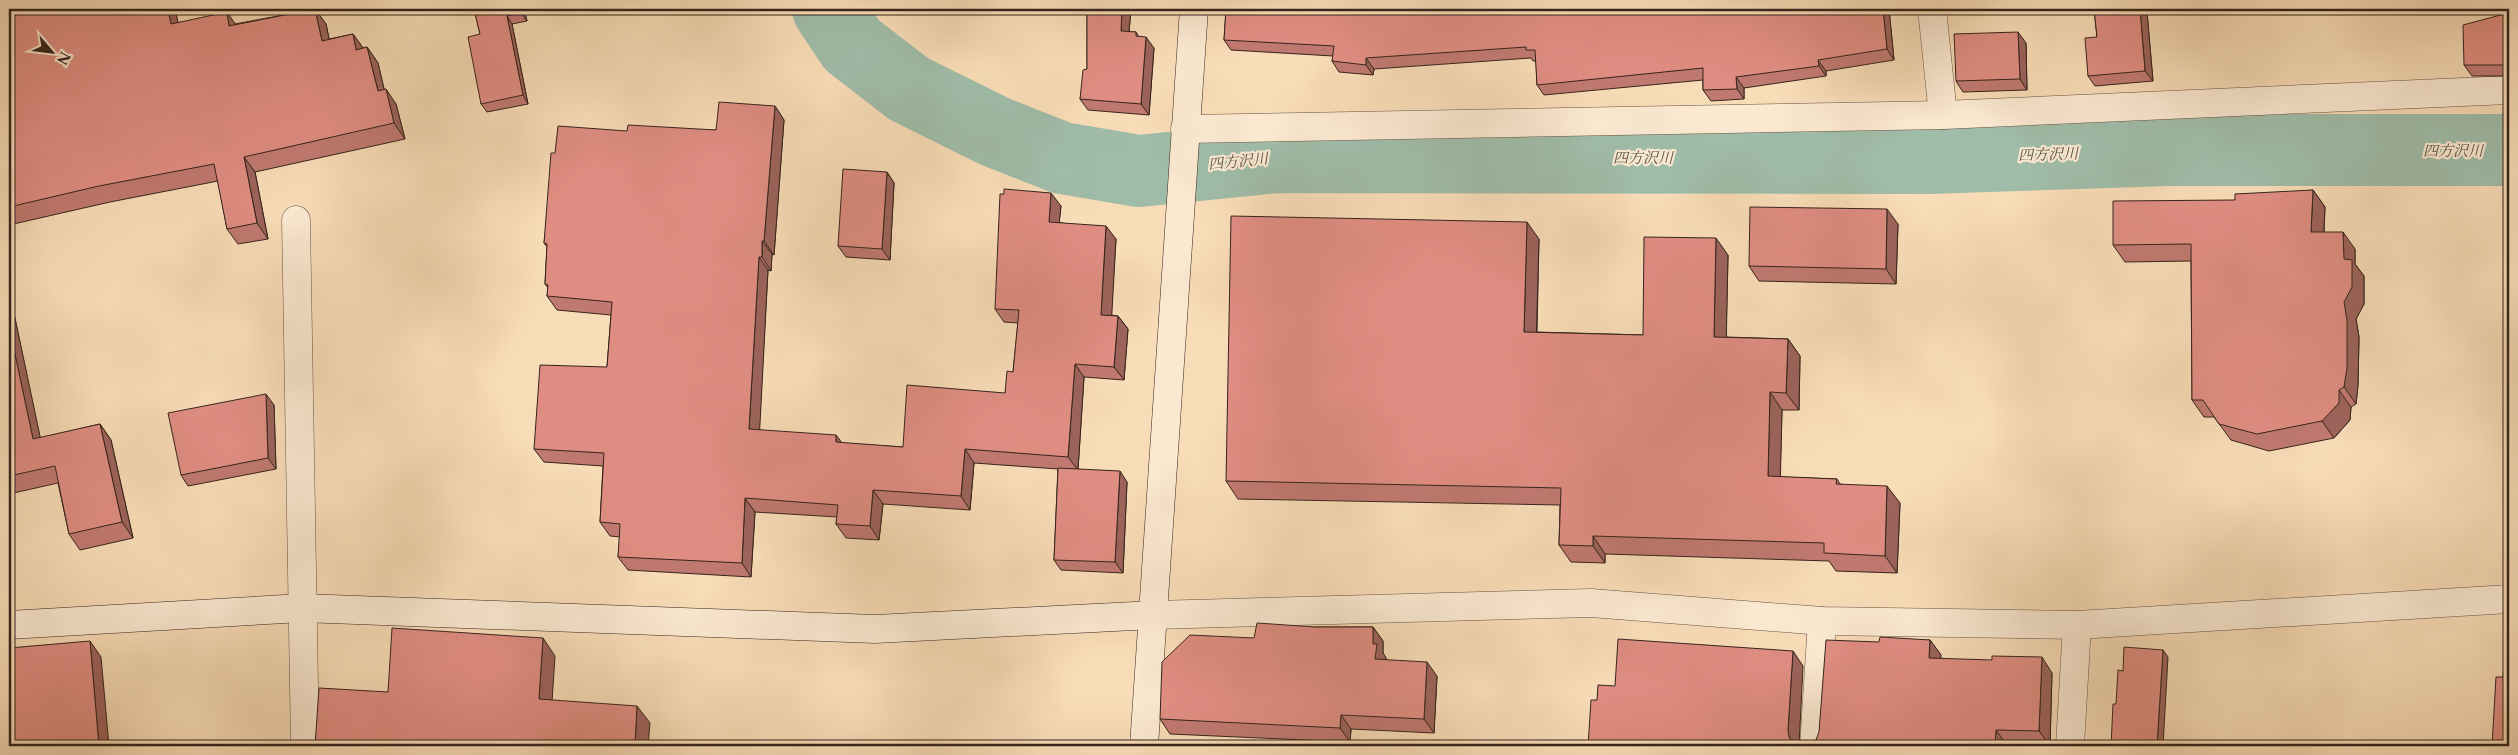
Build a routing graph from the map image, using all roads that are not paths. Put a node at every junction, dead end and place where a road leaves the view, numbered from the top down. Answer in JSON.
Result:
{"nodes":[{"id":1,"x":1194,"y":9,"type":"edge"},
{"id":2,"x":1932,"y":9,"type":"edge"},
{"id":3,"x":2509,"y":90,"type":"edge"},
{"id":4,"x":1943,"y":115,"type":"junction"},
{"id":5,"x":1185,"y":129,"type":"junction"},
{"id":6,"x":296,"y":220,"type":"dead end"},
{"id":7,"x":2509,"y":599,"type":"edge"},
{"id":8,"x":302,"y":608,"type":"junction"},
{"id":9,"x":1154,"y":615,"type":"junction"},
{"id":10,"x":1822,"y":622,"type":"junction"},
{"id":11,"x":9,"y":625,"type":"edge"},
{"id":12,"x":2077,"y":625,"type":"junction"},
{"id":13,"x":305,"y":746,"type":"edge"},
{"id":14,"x":1144,"y":746,"type":"edge"},
{"id":15,"x":1814,"y":746,"type":"edge"},
{"id":16,"x":2070,"y":746,"type":"edge"}],
"edges":[{"from":1,"to":5,"type":"street"},
{"from":2,"to":4,"type":"street"},
{"from":3,"to":4,"type":"street"},
{"from":4,"to":5,"type":"street"},
{"from":5,"to":9,"type":"street"},
{"from":6,"to":8,"type":"street"},
{"from":7,"to":12,"type":"street"},
{"from":8,"to":9,"type":"street"},
{"from":8,"to":11,"type":"street"},
{"from":8,"to":13,"type":"street"},
{"from":9,"to":10,"type":"street"},
{"from":9,"to":14,"type":"street"},
{"from":10,"to":12,"type":"street"},
{"from":10,"to":15,"type":"street"},
{"from":12,"to":16,"type":"street"}]}
